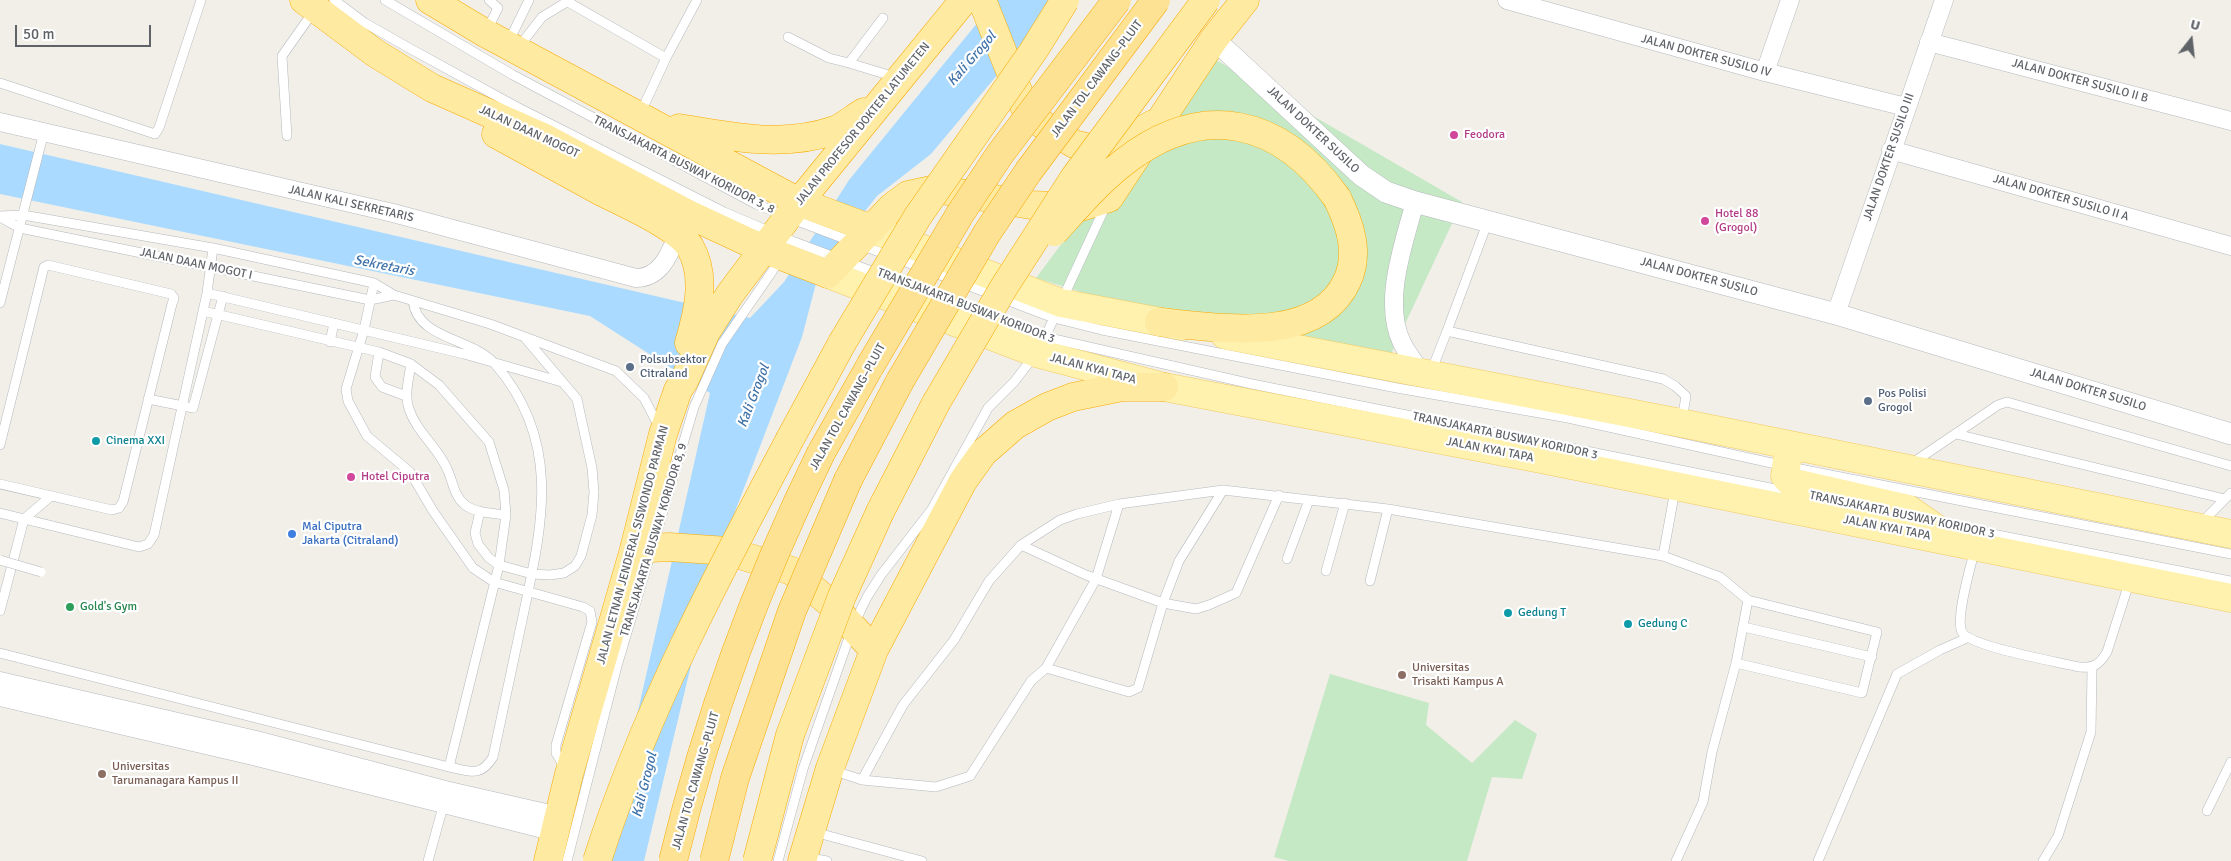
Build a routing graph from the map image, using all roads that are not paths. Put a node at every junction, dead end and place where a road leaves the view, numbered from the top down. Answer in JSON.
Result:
{"nodes":[{"id":1,"x":201,"y":0,"type":"edge"},
{"id":2,"x":385,"y":0,"type":"edge"},
{"id":3,"x":489,"y":0,"type":"edge"},
{"id":4,"x":529,"y":0,"type":"edge"},
{"id":5,"x":697,"y":0,"type":"edge"},
{"id":6,"x":1065,"y":0,"type":"edge"},
{"id":7,"x":1117,"y":0,"type":"edge"},
{"id":8,"x":1156,"y":0,"type":"edge"},
{"id":9,"x":1206,"y":0,"type":"edge"},
{"id":10,"x":1245,"y":0,"type":"edge"},
{"id":11,"x":1507,"y":0,"type":"edge"},
{"id":12,"x":1790,"y":0,"type":"edge"},
{"id":13,"x":1944,"y":0,"type":"edge"},
{"id":14,"x":434,"y":1,"type":"edge"},
{"id":15,"x":569,"y":1,"type":"edge"},
{"id":16,"x":977,"y":2,"type":"edge"},
{"id":17,"x":318,"y":3,"type":"edge"},
{"id":18,"x":884,"y":18,"type":"dead end"},
{"id":19,"x":788,"y":37,"type":"dead end"},
{"id":20,"x":1214,"y":39,"type":"junction"},
{"id":21,"x":1929,"y":42,"type":"junction"},
{"id":22,"x":503,"y":43,"type":"junction"},
{"id":23,"x":666,"y":58,"type":"junction"},
{"id":24,"x":849,"y":63,"type":"junction"},
{"id":25,"x":1765,"y":72,"type":"junction"},
{"id":26,"x":0,"y":83,"type":"edge"},
{"id":27,"x":432,"y":88,"type":"junction"},
{"id":28,"x":892,"y":89,"type":"junction"},
{"id":29,"x":1906,"y":107,"type":"junction"},
{"id":30,"x":648,"y":119,"type":"junction"},
{"id":31,"x":1159,"y":120,"type":"junction"},
{"id":32,"x":2231,"y":121,"type":"edge"},
{"id":33,"x":0,"y":122,"type":"edge"},
{"id":34,"x":287,"y":136,"type":"dead end"},
{"id":35,"x":43,"y":137,"type":"junction"},
{"id":36,"x":1891,"y":150,"type":"junction"},
{"id":37,"x":1109,"y":198,"type":"junction"},
{"id":38,"x":1415,"y":202,"type":"junction"},
{"id":39,"x":24,"y":211,"type":"junction"},
{"id":40,"x":0,"y":217,"type":"edge"},
{"id":41,"x":1488,"y":221,"type":"junction"},
{"id":42,"x":20,"y":228,"type":"junction"},
{"id":43,"x":678,"y":234,"type":"junction"},
{"id":44,"x":793,"y":234,"type":"junction"},
{"id":45,"x":2231,"y":246,"type":"edge"},
{"id":46,"x":213,"y":248,"type":"junction"},
{"id":47,"x":846,"y":250,"type":"junction"},
{"id":48,"x":210,"y":268,"type":"junction"},
{"id":49,"x":374,"y":283,"type":"junction"},
{"id":50,"x":1004,"y":287,"type":"junction"},
{"id":51,"x":207,"y":293,"type":"junction"},
{"id":52,"x":223,"y":296,"type":"junction"},
{"id":53,"x":394,"y":296,"type":"junction"},
{"id":54,"x":370,"y":300,"type":"junction"},
{"id":55,"x":413,"y":301,"type":"junction"},
{"id":56,"x":0,"y":303,"type":"edge"},
{"id":57,"x":723,"y":303,"type":"junction"},
{"id":58,"x":1057,"y":310,"type":"junction"},
{"id":59,"x":203,"y":311,"type":"junction"},
{"id":60,"x":1836,"y":314,"type":"junction"},
{"id":61,"x":218,"y":315,"type":"junction"},
{"id":62,"x":1159,"y":322,"type":"junction"},
{"id":63,"x":334,"y":323,"type":"junction"},
{"id":64,"x":364,"y":330,"type":"junction"},
{"id":65,"x":1447,"y":331,"type":"junction"},
{"id":66,"x":524,"y":337,"type":"junction"},
{"id":67,"x":330,"y":342,"type":"junction"},
{"id":68,"x":1040,"y":345,"type":"junction"},
{"id":69,"x":357,"y":347,"type":"junction"},
{"id":70,"x":379,"y":352,"type":"junction"},
{"id":71,"x":412,"y":364,"type":"junction"},
{"id":72,"x":494,"y":364,"type":"junction"},
{"id":73,"x":1426,"y":373,"type":"junction"},
{"id":74,"x":562,"y":382,"type":"junction"},
{"id":75,"x":1164,"y":387,"type":"junction"},
{"id":76,"x":684,"y":389,"type":"junction"},
{"id":77,"x":406,"y":396,"type":"junction"},
{"id":78,"x":148,"y":400,"type":"junction"},
{"id":79,"x":182,"y":407,"type":"junction"},
{"id":80,"x":1681,"y":423,"type":"junction"},
{"id":81,"x":663,"y":434,"type":"junction"},
{"id":82,"x":1956,"y":434,"type":"junction"},
{"id":83,"x":2231,"y":434,"type":"edge"},
{"id":84,"x":0,"y":445,"type":"edge"},
{"id":85,"x":966,"y":445,"type":"junction"},
{"id":86,"x":1787,"y":455,"type":"junction"},
{"id":87,"x":2231,"y":466,"type":"edge"},
{"id":88,"x":1905,"y":468,"type":"junction"},
{"id":89,"x":963,"y":481,"type":"junction"},
{"id":90,"x":0,"y":484,"type":"edge"},
{"id":91,"x":1676,"y":486,"type":"junction"},
{"id":92,"x":1223,"y":490,"type":"junction"},
{"id":93,"x":1279,"y":495,"type":"junction"},
{"id":94,"x":51,"y":496,"type":"junction"},
{"id":95,"x":2228,"y":496,"type":"edge"},
{"id":96,"x":1309,"y":500,"type":"junction"},
{"id":97,"x":1345,"y":503,"type":"junction"},
{"id":98,"x":1119,"y":504,"type":"junction"},
{"id":99,"x":1388,"y":509,"type":"junction"},
{"id":100,"x":480,"y":511,"type":"junction"},
{"id":101,"x":0,"y":515,"type":"edge"},
{"id":102,"x":506,"y":515,"type":"junction"},
{"id":103,"x":24,"y":519,"type":"junction"},
{"id":104,"x":1924,"y":520,"type":"junction"},
{"id":105,"x":2196,"y":527,"type":"junction"},
{"id":106,"x":2231,"y":534,"type":"edge"},
{"id":107,"x":1965,"y":544,"type":"junction"},
{"id":108,"x":1022,"y":545,"type":"junction"},
{"id":109,"x":651,"y":549,"type":"junction"},
{"id":110,"x":2231,"y":554,"type":"edge"},
{"id":111,"x":1663,"y":556,"type":"junction"},
{"id":112,"x":1287,"y":559,"type":"dead end"},
{"id":113,"x":0,"y":560,"type":"edge"},
{"id":114,"x":498,"y":565,"type":"junction"},
{"id":115,"x":1326,"y":571,"type":"dead end"},
{"id":116,"x":41,"y":572,"type":"dead end"},
{"id":117,"x":532,"y":574,"type":"junction"},
{"id":118,"x":2130,"y":577,"type":"junction"},
{"id":119,"x":1096,"y":579,"type":"junction"},
{"id":120,"x":1370,"y":581,"type":"dead end"},
{"id":121,"x":2231,"y":581,"type":"edge"},
{"id":122,"x":494,"y":582,"type":"junction"},
{"id":123,"x":528,"y":592,"type":"junction"},
{"id":124,"x":2231,"y":598,"type":"edge"},
{"id":125,"x":1748,"y":600,"type":"junction"},
{"id":126,"x":1163,"y":603,"type":"junction"},
{"id":127,"x":0,"y":611,"type":"edge"},
{"id":128,"x":853,"y":626,"type":"junction"},
{"id":129,"x":1744,"y":627,"type":"junction"},
{"id":130,"x":1968,"y":638,"type":"junction"},
{"id":131,"x":874,"y":650,"type":"junction"},
{"id":132,"x":0,"y":653,"type":"edge"},
{"id":133,"x":1872,"y":658,"type":"junction"},
{"id":134,"x":1736,"y":663,"type":"junction"},
{"id":135,"x":1046,"y":668,"type":"junction"},
{"id":136,"x":2092,"y":668,"type":"junction"},
{"id":137,"x":0,"y":681,"type":"edge"},
{"id":138,"x":0,"y":697,"type":"edge"},
{"id":139,"x":255,"y":748,"type":"junction"},
{"id":140,"x":2231,"y":762,"type":"edge"},
{"id":141,"x":449,"y":767,"type":"junction"},
{"id":142,"x":830,"y":768,"type":"junction"},
{"id":143,"x":569,"y":774,"type":"junction"},
{"id":144,"x":862,"y":780,"type":"junction"},
{"id":145,"x":445,"y":797,"type":"junction"},
{"id":146,"x":2207,"y":811,"type":"dead end"},
{"id":147,"x":557,"y":824,"type":"junction"},
{"id":148,"x":804,"y":854,"type":"edge"},
{"id":149,"x":428,"y":861,"type":"edge"},
{"id":150,"x":548,"y":861,"type":"edge"},
{"id":151,"x":567,"y":861,"type":"edge"},
{"id":152,"x":597,"y":861,"type":"edge"},
{"id":153,"x":674,"y":861,"type":"edge"},
{"id":154,"x":714,"y":861,"type":"edge"},
{"id":155,"x":757,"y":861,"type":"edge"},
{"id":156,"x":922,"y":861,"type":"edge"},
{"id":157,"x":1676,"y":861,"type":"edge"},
{"id":158,"x":1818,"y":861,"type":"edge"},
{"id":159,"x":2043,"y":861,"type":"edge"}],
"edges":[{"from":1,"to":26,"type":"lane"},
{"from":2,"to":44,"type":"lane","name":"TRANSJAKARTA BUSWAY KORIDOR 3, 8"},
{"from":3,"to":22,"type":"lane"},
{"from":4,"to":22,"type":"lane"},
{"from":5,"to":23,"type":"lane"},
{"from":6,"to":152,"type":"highway","bridge":true},
{"from":7,"to":153,"type":"highway","name":"JALAN TOL CAWANG–PLUIT","bridge":true},
{"from":8,"to":154,"type":"highway","name":"JALAN TOL CAWANG–PLUIT","bridge":true},
{"from":9,"to":50,"type":"highway","bridge":true},
{"from":10,"to":20,"type":"highway"},
{"from":11,"to":25,"type":"street","name":"JALAN DOKTER SUSILO IV"},
{"from":12,"to":25,"type":"street"},
{"from":13,"to":21,"type":"street","name":"JALAN DOKTER SUSILO III"},
{"from":14,"to":22,"type":"highway"},
{"from":15,"to":22,"type":"lane"},
{"from":15,"to":23,"type":"lane"},
{"from":16,"to":28,"type":"highway","name":"JALAN PROFESOR DOKTER LATUMETEN"},
{"from":16,"to":31,"type":"highway"},
{"from":17,"to":27,"type":"highway","name":"JALAN DAAN MOGOT"},
{"from":17,"to":34,"type":"lane"},
{"from":17,"to":44,"type":"lane","name":"TRANSJAKARTA BUSWAY KORIDOR 3, 8"},
{"from":18,"to":24,"type":"lane"},
{"from":19,"to":24,"type":"lane"},
{"from":20,"to":31,"type":"highway"},
{"from":20,"to":38,"type":"street","name":"JALAN DOKTER SUSILO"},
{"from":21,"to":29,"type":"street","name":"JALAN DOKTER SUSILO III"},
{"from":21,"to":32,"type":"street","name":"JALAN DOKTER SUSILO II B"},
{"from":22,"to":30,"type":"highway"},
{"from":23,"to":30,"type":"lane"},
{"from":24,"to":28,"type":"lane"},
{"from":25,"to":29,"type":"street","name":"JALAN DOKTER SUSILO IV"},
{"from":27,"to":43,"type":"highway"},
{"from":27,"to":44,"type":"highway","name":"JALAN DAAN MOGOT"},
{"from":28,"to":30,"type":"highway"},
{"from":28,"to":44,"type":"highway","name":"JALAN PROFESOR DOKTER LATUMETEN"},
{"from":29,"to":36,"type":"street","name":"JALAN DOKTER SUSILO III"},
{"from":30,"to":44,"type":"highway"},
{"from":31,"to":37,"type":"highway"},
{"from":33,"to":35,"type":"street","name":"JALAN KALI SEKRETARIS"},
{"from":35,"to":39,"type":"lane"},
{"from":35,"to":43,"type":"street","name":"JALAN KALI SEKRETARIS"},
{"from":36,"to":45,"type":"street","name":"JALAN DOKTER SUSILO II A"},
{"from":36,"to":60,"type":"street","name":"JALAN DOKTER SUSILO III"},
{"from":37,"to":47,"type":"highway"},
{"from":37,"to":58,"type":"lane"},
{"from":38,"to":41,"type":"street","name":"JALAN DOKTER SUSILO"},
{"from":38,"to":73,"type":"street"},
{"from":39,"to":40,"type":"lane","name":"JALAN DAAN MOGOT I"},
{"from":39,"to":42,"type":"lane"},
{"from":39,"to":46,"type":"lane","name":"JALAN DAAN MOGOT I"},
{"from":40,"to":42,"type":"lane","name":"JALAN DAAN MOGOT I"},
{"from":41,"to":60,"type":"street","name":"JALAN DOKTER SUSILO"},
{"from":41,"to":65,"type":"lane"},
{"from":42,"to":48,"type":"lane","name":"JALAN DAAN MOGOT I"},
{"from":42,"to":56,"type":"lane"},
{"from":43,"to":57,"type":"highway"},
{"from":44,"to":47,"type":"highway","name":"JALAN KYAI TAPA"},
{"from":44,"to":47,"type":"highway","name":"JALAN KYAI TAPA"},
{"from":44,"to":57,"type":"highway"},
{"from":46,"to":48,"type":"lane"},
{"from":46,"to":49,"type":"lane","name":"JALAN DAAN MOGOT I"},
{"from":47,"to":58,"type":"main road","name":"JALAN KYAI TAPA"},
{"from":47,"to":68,"type":"main road","name":"JALAN KYAI TAPA"},
{"from":48,"to":51,"type":"lane"},
{"from":48,"to":54,"type":"lane","name":"JALAN DAAN MOGOT I"},
{"from":49,"to":53,"type":"lane","name":"JALAN DAAN MOGOT I"},
{"from":49,"to":54,"type":"lane"},
{"from":50,"to":62,"type":"highway","bridge":true},
{"from":50,"to":155,"type":"highway","bridge":true},
{"from":51,"to":52,"type":"lane"},
{"from":51,"to":59,"type":"lane"},
{"from":52,"to":61,"type":"lane"},
{"from":52,"to":63,"type":"lane"},
{"from":53,"to":54,"type":"lane","name":"JALAN DAAN MOGOT I"},
{"from":53,"to":55,"type":"lane","name":"JALAN DAAN MOGOT I"},
{"from":54,"to":64,"type":"lane"},
{"from":55,"to":66,"type":"lane","name":"JALAN DAAN MOGOT I"},
{"from":55,"to":72,"type":"lane"},
{"from":57,"to":76,"type":"highway","name":"JALAN LETNAN JENDERAL SISWONDO PARMAN"},
{"from":57,"to":76,"type":"lane","name":"TRANSJAKARTA BUSWAY KORIDOR 8, 9"},
{"from":58,"to":62,"type":"main road","name":"JALAN KYAI TAPA"},
{"from":58,"to":68,"type":"lane"},
{"from":58,"to":86,"type":"lane","name":"TRANSJAKARTA BUSWAY KORIDOR 3"},
{"from":59,"to":61,"type":"lane"},
{"from":59,"to":79,"type":"lane"},
{"from":60,"to":83,"type":"street","name":"JALAN DOKTER SUSILO"},
{"from":61,"to":67,"type":"lane"},
{"from":61,"to":79,"type":"lane"},
{"from":62,"to":73,"type":"main road","name":"JALAN KYAI TAPA"},
{"from":63,"to":64,"type":"lane"},
{"from":63,"to":67,"type":"lane"},
{"from":64,"to":69,"type":"lane"},
{"from":64,"to":72,"type":"lane"},
{"from":65,"to":73,"type":"lane"},
{"from":65,"to":80,"type":"lane"},
{"from":66,"to":74,"type":"lane"},
{"from":66,"to":81,"type":"lane","name":"JALAN DAAN MOGOT I"},
{"from":67,"to":69,"type":"lane"},
{"from":68,"to":75,"type":"main road","name":"JALAN KYAI TAPA"},
{"from":68,"to":85,"type":"lane"},
{"from":68,"to":104,"type":"lane","name":"TRANSJAKARTA BUSWAY KORIDOR 3"},
{"from":69,"to":70,"type":"lane"},
{"from":69,"to":122,"type":"lane"},
{"from":70,"to":71,"type":"lane"},
{"from":70,"to":77,"type":"lane"},
{"from":71,"to":77,"type":"lane"},
{"from":71,"to":102,"type":"lane"},
{"from":72,"to":74,"type":"lane"},
{"from":72,"to":117,"type":"lane"},
{"from":73,"to":80,"type":"main road","name":"JALAN KYAI TAPA"},
{"from":74,"to":117,"type":"lane"},
{"from":75,"to":89,"type":"highway"},
{"from":75,"to":91,"type":"main road","name":"JALAN KYAI TAPA"},
{"from":76,"to":81,"type":"highway","name":"JALAN LETNAN JENDERAL SISWONDO PARMAN"},
{"from":76,"to":109,"type":"lane","name":"TRANSJAKARTA BUSWAY KORIDOR 8, 9"},
{"from":77,"to":100,"type":"lane"},
{"from":78,"to":79,"type":"lane"},
{"from":78,"to":84,"type":"lane"},
{"from":78,"to":94,"type":"lane"},
{"from":79,"to":103,"type":"lane"},
{"from":80,"to":86,"type":"main road","name":"JALAN KYAI TAPA"},
{"from":81,"to":109,"type":"highway","name":"JALAN LETNAN JENDERAL SISWONDO PARMAN"},
{"from":82,"to":87,"type":"lane"},
{"from":82,"to":88,"type":"lane"},
{"from":82,"to":95,"type":"lane"},
{"from":85,"to":89,"type":"lane"},
{"from":85,"to":128,"type":"lane"},
{"from":86,"to":88,"type":"main road","name":"JALAN KYAI TAPA"},
{"from":86,"to":104,"type":"main road"},
{"from":86,"to":110,"type":"lane","name":"TRANSJAKARTA BUSWAY KORIDOR 3"},
{"from":88,"to":105,"type":"main road","name":"JALAN KYAI TAPA"},
{"from":89,"to":131,"type":"highway"},
{"from":90,"to":94,"type":"lane"},
{"from":91,"to":107,"type":"main road","name":"JALAN KYAI TAPA"},
{"from":91,"to":111,"type":"lane"},
{"from":92,"to":93,"type":"lane"},
{"from":92,"to":98,"type":"lane"},
{"from":92,"to":126,"type":"lane"},
{"from":93,"to":96,"type":"lane"},
{"from":93,"to":126,"type":"lane"},
{"from":94,"to":103,"type":"lane"},
{"from":95,"to":105,"type":"lane"},
{"from":96,"to":97,"type":"lane"},
{"from":96,"to":112,"type":"lane"},
{"from":97,"to":99,"type":"lane"},
{"from":97,"to":115,"type":"lane"},
{"from":98,"to":108,"type":"lane"},
{"from":98,"to":119,"type":"lane"},
{"from":99,"to":111,"type":"lane"},
{"from":99,"to":120,"type":"lane"},
{"from":100,"to":102,"type":"lane"},
{"from":100,"to":114,"type":"lane"},
{"from":101,"to":103,"type":"lane"},
{"from":102,"to":114,"type":"lane"},
{"from":103,"to":127,"type":"lane"},
{"from":104,"to":107,"type":"main road"},
{"from":104,"to":121,"type":"lane","name":"TRANSJAKARTA BUSWAY KORIDOR 3"},
{"from":105,"to":106,"type":"main road","name":"JALAN KYAI TAPA"},
{"from":107,"to":118,"type":"main road","name":"JALAN KYAI TAPA"},
{"from":107,"to":130,"type":"lane"},
{"from":108,"to":119,"type":"lane"},
{"from":108,"to":144,"type":"lane"},
{"from":109,"to":128,"type":"highway"},
{"from":109,"to":143,"type":"highway","name":"JALAN LETNAN JENDERAL SISWONDO PARMAN"},
{"from":109,"to":151,"type":"lane","name":"TRANSJAKARTA BUSWAY KORIDOR 8, 9"},
{"from":111,"to":125,"type":"lane"},
{"from":113,"to":116,"type":"lane","bridge":true},
{"from":114,"to":117,"type":"lane"},
{"from":114,"to":122,"type":"lane"},
{"from":117,"to":123,"type":"lane"},
{"from":118,"to":124,"type":"main road","name":"JALAN KYAI TAPA"},
{"from":118,"to":136,"type":"lane"},
{"from":119,"to":126,"type":"lane"},
{"from":119,"to":135,"type":"lane"},
{"from":122,"to":123,"type":"lane"},
{"from":122,"to":141,"type":"lane"},
{"from":123,"to":141,"type":"lane"},
{"from":123,"to":143,"type":"lane"},
{"from":125,"to":129,"type":"lane"},
{"from":125,"to":133,"type":"lane"},
{"from":126,"to":135,"type":"lane"},
{"from":128,"to":131,"type":"highway"},
{"from":128,"to":148,"type":"lane"},
{"from":129,"to":133,"type":"lane"},
{"from":129,"to":134,"type":"lane"},
{"from":130,"to":136,"type":"lane"},
{"from":130,"to":158,"type":"lane"},
{"from":131,"to":142,"type":"highway"},
{"from":132,"to":141,"type":"lane"},
{"from":133,"to":134,"type":"lane"},
{"from":134,"to":157,"type":"lane"},
{"from":135,"to":144,"type":"lane"},
{"from":136,"to":159,"type":"lane"},
{"from":137,"to":139,"type":"street"},
{"from":138,"to":139,"type":"street"},
{"from":139,"to":145,"type":"street"},
{"from":140,"to":146,"type":"lane"},
{"from":142,"to":144,"type":"lane"},
{"from":142,"to":148,"type":"highway"},
{"from":143,"to":147,"type":"highway","name":"JALAN LETNAN JENDERAL SISWONDO PARMAN"},
{"from":145,"to":147,"type":"street"},
{"from":145,"to":149,"type":"lane"},
{"from":147,"to":150,"type":"highway","name":"JALAN LETNAN JENDERAL SISWONDO PARMAN"},
{"from":148,"to":156,"type":"lane"}]}
